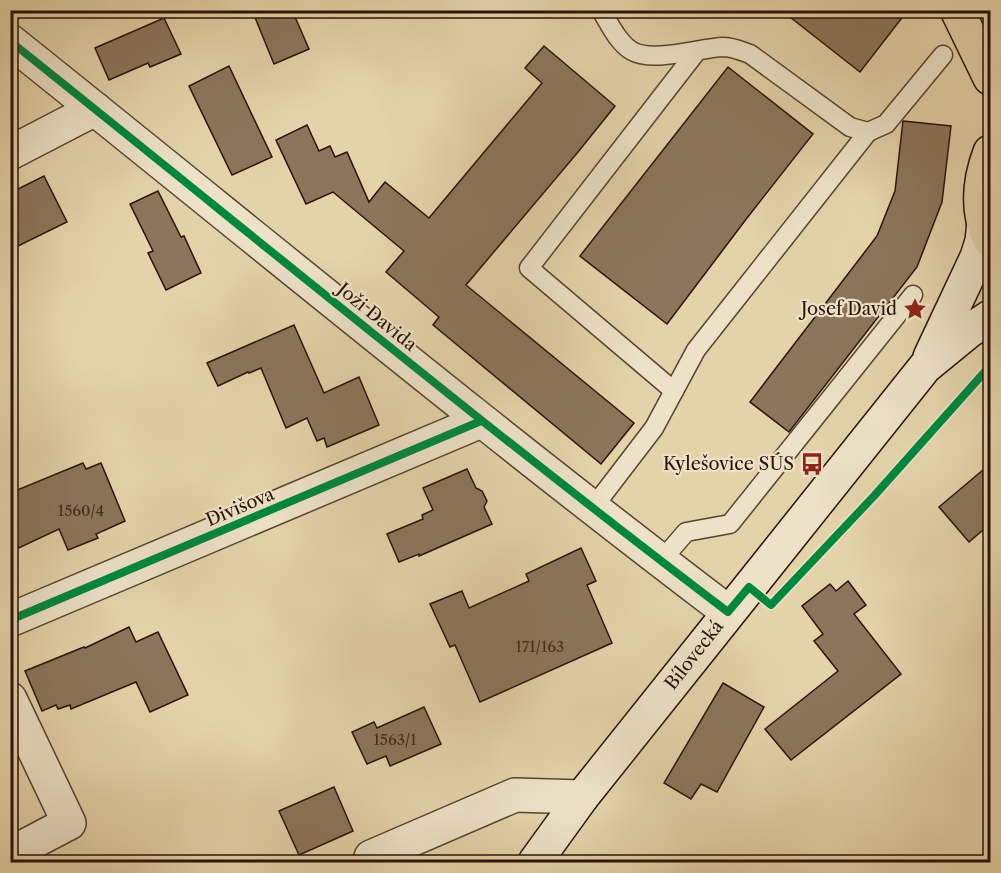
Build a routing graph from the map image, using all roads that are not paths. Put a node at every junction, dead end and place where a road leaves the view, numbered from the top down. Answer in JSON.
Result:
{"nodes":[{"id":1,"x":601,"y":10,"type":"edge"},
{"id":2,"x":957,"y":10,"type":"edge"},
{"id":3,"x":10,"y":41,"type":"edge"},
{"id":4,"x":697,"y":51,"type":"junction"},
{"id":5,"x":943,"y":55,"type":"dead end"},
{"id":6,"x":990,"y":78,"type":"edge"},
{"id":7,"x":95,"y":109,"type":"junction"},
{"id":8,"x":868,"y":132,"type":"junction"},
{"id":9,"x":990,"y":152,"type":"edge"},
{"id":10,"x":10,"y":153,"type":"edge"},
{"id":11,"x":987,"y":231,"type":"edge"},
{"id":12,"x":914,"y":295,"type":"dead end"},
{"id":13,"x":990,"y":317,"type":"edge"},
{"id":14,"x":925,"y":367,"type":"junction"},
{"id":15,"x":674,"y":391,"type":"junction"},
{"id":16,"x":481,"y":421,"type":"junction"},
{"id":17,"x":592,"y":509,"type":"junction"},
{"id":18,"x":660,"y":561,"type":"junction"},
{"id":19,"x":728,"y":612,"type":"junction"},
{"id":20,"x":10,"y":620,"type":"edge"},
{"id":21,"x":10,"y":699,"type":"edge"},
{"id":22,"x":582,"y":797,"type":"junction"},
{"id":23,"x":10,"y":854,"type":"edge"},
{"id":24,"x":371,"y":857,"type":"dead end"},
{"id":25,"x":535,"y":862,"type":"edge"}],
"edges":[{"from":1,"to":4,"type":"lane"},
{"from":2,"to":6,"type":"main road"},
{"from":3,"to":7,"type":"street","name":"Joži Davida"},
{"from":4,"to":8,"type":"lane"},
{"from":4,"to":15,"type":"lane"},
{"from":5,"to":8,"type":"lane"},
{"from":7,"to":10,"type":"street"},
{"from":7,"to":16,"type":"street","name":"Joži Davida"},
{"from":8,"to":15,"type":"lane"},
{"from":9,"to":11,"type":"main road","name":"Bílovecká"},
{"from":11,"to":14,"type":"street","name":"Bílovecká"},
{"from":12,"to":18,"type":"lane"},
{"from":13,"to":14,"type":"street","name":"Bílovecká"},
{"from":14,"to":19,"type":"street","name":"Bílovecká"},
{"from":15,"to":17,"type":"lane"},
{"from":16,"to":17,"type":"street","name":"Joži Davida"},
{"from":16,"to":20,"type":"street","name":"Divišova"},
{"from":17,"to":18,"type":"street","name":"Joži Davida"},
{"from":18,"to":19,"type":"street","name":"Joži Davida"},
{"from":19,"to":22,"type":"street","name":"Bílovecká"},
{"from":21,"to":23,"type":"street"},
{"from":22,"to":24,"type":"street"},
{"from":22,"to":25,"type":"street","name":"Bílovecká"}]}
